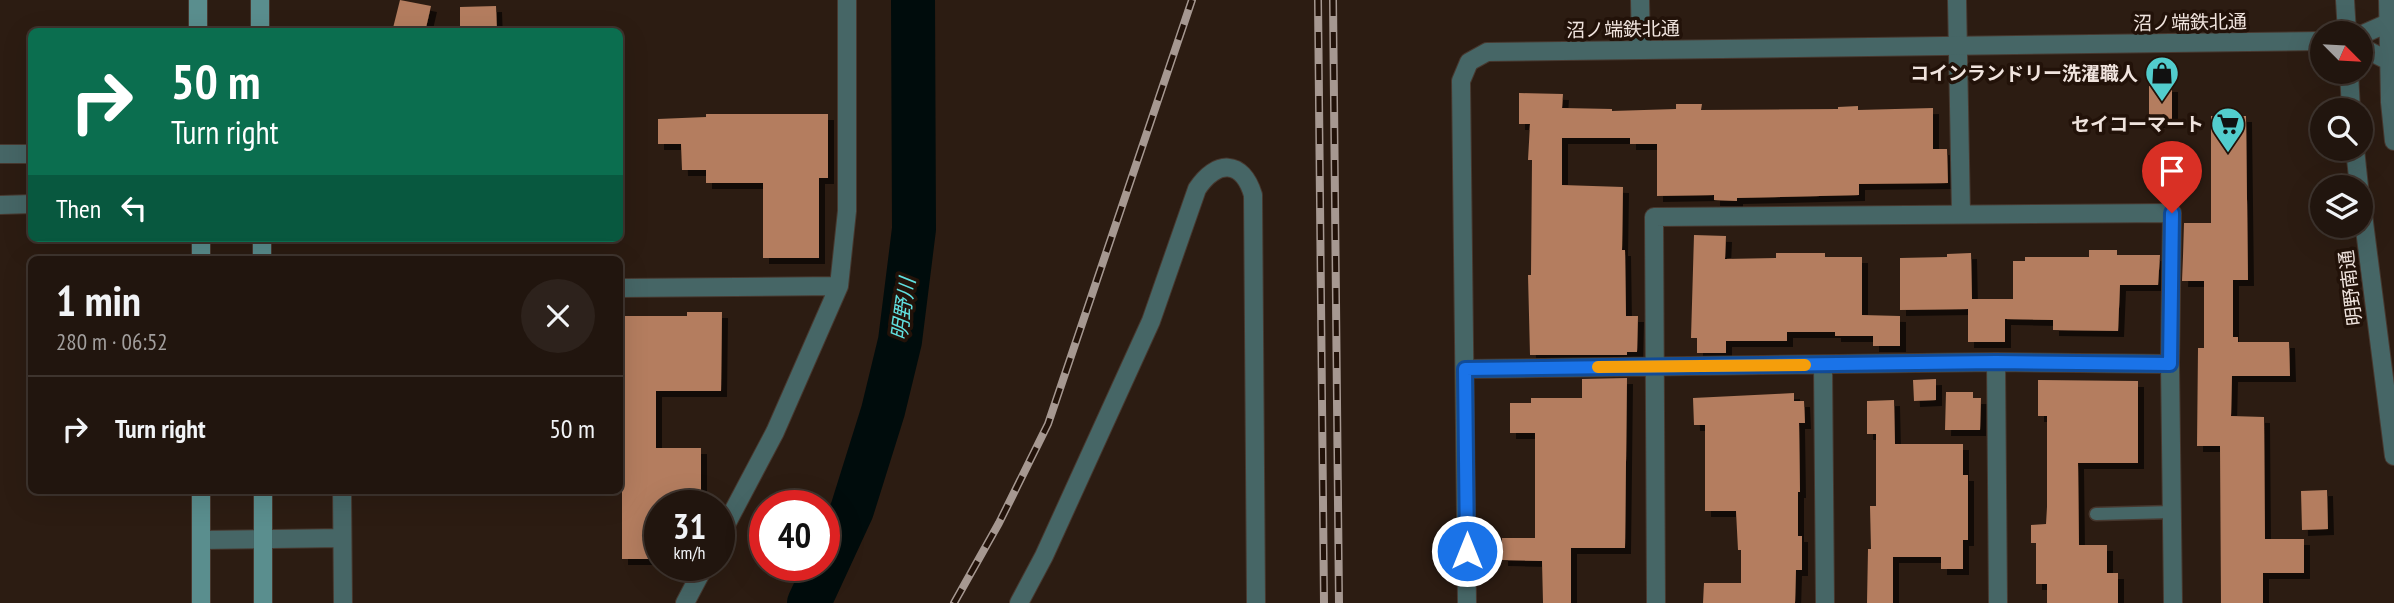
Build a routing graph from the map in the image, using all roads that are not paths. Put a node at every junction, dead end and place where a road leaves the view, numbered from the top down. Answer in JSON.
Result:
{"nodes":[{"id":1,"x":198,"y":0,"type":"edge"},
{"id":2,"x":260,"y":0,"type":"edge"},
{"id":3,"x":847,"y":0,"type":"edge"},
{"id":4,"x":1640,"y":0,"type":"edge"},
{"id":5,"x":1957,"y":0,"type":"edge"},
{"id":6,"x":2345,"y":0,"type":"edge"},
{"id":7,"x":2388,"y":0,"type":"edge"},
{"id":8,"x":2346,"y":21,"type":"edge"},
{"id":9,"x":2391,"y":23,"type":"edge"},
{"id":10,"x":198,"y":28,"type":"edge"},
{"id":11,"x":260,"y":28,"type":"edge"},
{"id":12,"x":2373,"y":30,"type":"edge"},
{"id":13,"x":2310,"y":41,"type":"edge"},
{"id":14,"x":1958,"y":47,"type":"junction"},
{"id":15,"x":1641,"y":49,"type":"junction"},
{"id":16,"x":2373,"y":53,"type":"edge"},
{"id":17,"x":2391,"y":61,"type":"edge"},
{"id":18,"x":2394,"y":141,"type":"edge"},
{"id":19,"x":28,"y":154,"type":"edge"},
{"id":20,"x":0,"y":155,"type":"edge"},
{"id":21,"x":28,"y":204,"type":"edge"},
{"id":22,"x":0,"y":205,"type":"edge"},
{"id":23,"x":1961,"y":213,"type":"junction"},
{"id":24,"x":2366,"y":238,"type":"edge"},
{"id":25,"x":839,"y":286,"type":"junction"},
{"id":26,"x":623,"y":288,"type":"edge"},
{"id":27,"x":1996,"y":362,"type":"junction"},
{"id":28,"x":2170,"y":364,"type":"junction"},
{"id":29,"x":1823,"y":365,"type":"junction"},
{"id":30,"x":1655,"y":367,"type":"junction"},
{"id":31,"x":1465,"y":369,"type":"junction"},
{"id":32,"x":2394,"y":456,"type":"edge"},
{"id":33,"x":201,"y":494,"type":"edge"},
{"id":34,"x":263,"y":494,"type":"edge"},
{"id":35,"x":342,"y":494,"type":"edge"},
{"id":36,"x":735,"y":508,"type":"edge"},
{"id":37,"x":2172,"y":512,"type":"junction"},
{"id":38,"x":2096,"y":514,"type":"dead end"},
{"id":39,"x":342,"y":538,"type":"junction"},
{"id":40,"x":263,"y":539,"type":"junction"},
{"id":41,"x":201,"y":540,"type":"junction"},
{"id":42,"x":697,"y":581,"type":"edge"},
{"id":43,"x":201,"y":603,"type":"edge"},
{"id":44,"x":263,"y":603,"type":"edge"},
{"id":45,"x":344,"y":603,"type":"edge"},
{"id":46,"x":685,"y":603,"type":"edge"},
{"id":47,"x":1019,"y":603,"type":"edge"},
{"id":48,"x":1256,"y":603,"type":"edge"},
{"id":49,"x":1467,"y":603,"type":"edge"},
{"id":50,"x":1657,"y":603,"type":"edge"},
{"id":51,"x":1825,"y":603,"type":"edge"},
{"id":52,"x":1998,"y":603,"type":"edge"},
{"id":53,"x":2173,"y":603,"type":"edge"}],
"edges":[{"from":1,"to":10,"type":"main road"},
{"from":2,"to":11,"type":"main road"},
{"from":3,"to":25,"type":"street"},
{"from":4,"to":15,"type":"street"},
{"from":5,"to":14,"type":"street"},
{"from":6,"to":8,"type":"street"},
{"from":7,"to":9,"type":"street"},
{"from":9,"to":12,"type":"street"},
{"from":9,"to":17,"type":"street"},
{"from":13,"to":14,"type":"street","name":"沼ノ端鉄北通"},
{"from":14,"to":15,"type":"street","name":"沼ノ端鉄北通"},
{"from":14,"to":23,"type":"street"},
{"from":15,"to":31,"type":"street","name":"沼ノ端鉄北通"},
{"from":16,"to":17,"type":"street"},
{"from":17,"to":18,"type":"street"},
{"from":19,"to":20,"type":"street"},
{"from":21,"to":22,"type":"street"},
{"from":23,"to":28,"type":"street"},
{"from":23,"to":30,"type":"street"},
{"from":24,"to":32,"type":"street","name":"明野南通"},
{"from":25,"to":26,"type":"street"},
{"from":25,"to":36,"type":"street"},
{"from":27,"to":28,"type":"street"},
{"from":27,"to":29,"type":"street"},
{"from":27,"to":52,"type":"street"},
{"from":28,"to":37,"type":"street"},
{"from":29,"to":30,"type":"street"},
{"from":29,"to":51,"type":"street"},
{"from":30,"to":31,"type":"street"},
{"from":30,"to":50,"type":"street"},
{"from":31,"to":49,"type":"street","name":"沼ノ端鉄北通"},
{"from":33,"to":41,"type":"main road"},
{"from":34,"to":40,"type":"main road"},
{"from":35,"to":39,"type":"street"},
{"from":37,"to":38,"type":"lane"},
{"from":37,"to":53,"type":"street"},
{"from":39,"to":40,"type":"street"},
{"from":39,"to":45,"type":"street"},
{"from":40,"to":41,"type":"street"},
{"from":40,"to":44,"type":"main road"},
{"from":41,"to":43,"type":"main road"},
{"from":42,"to":46,"type":"street"},
{"from":47,"to":48,"type":"street"}]}
